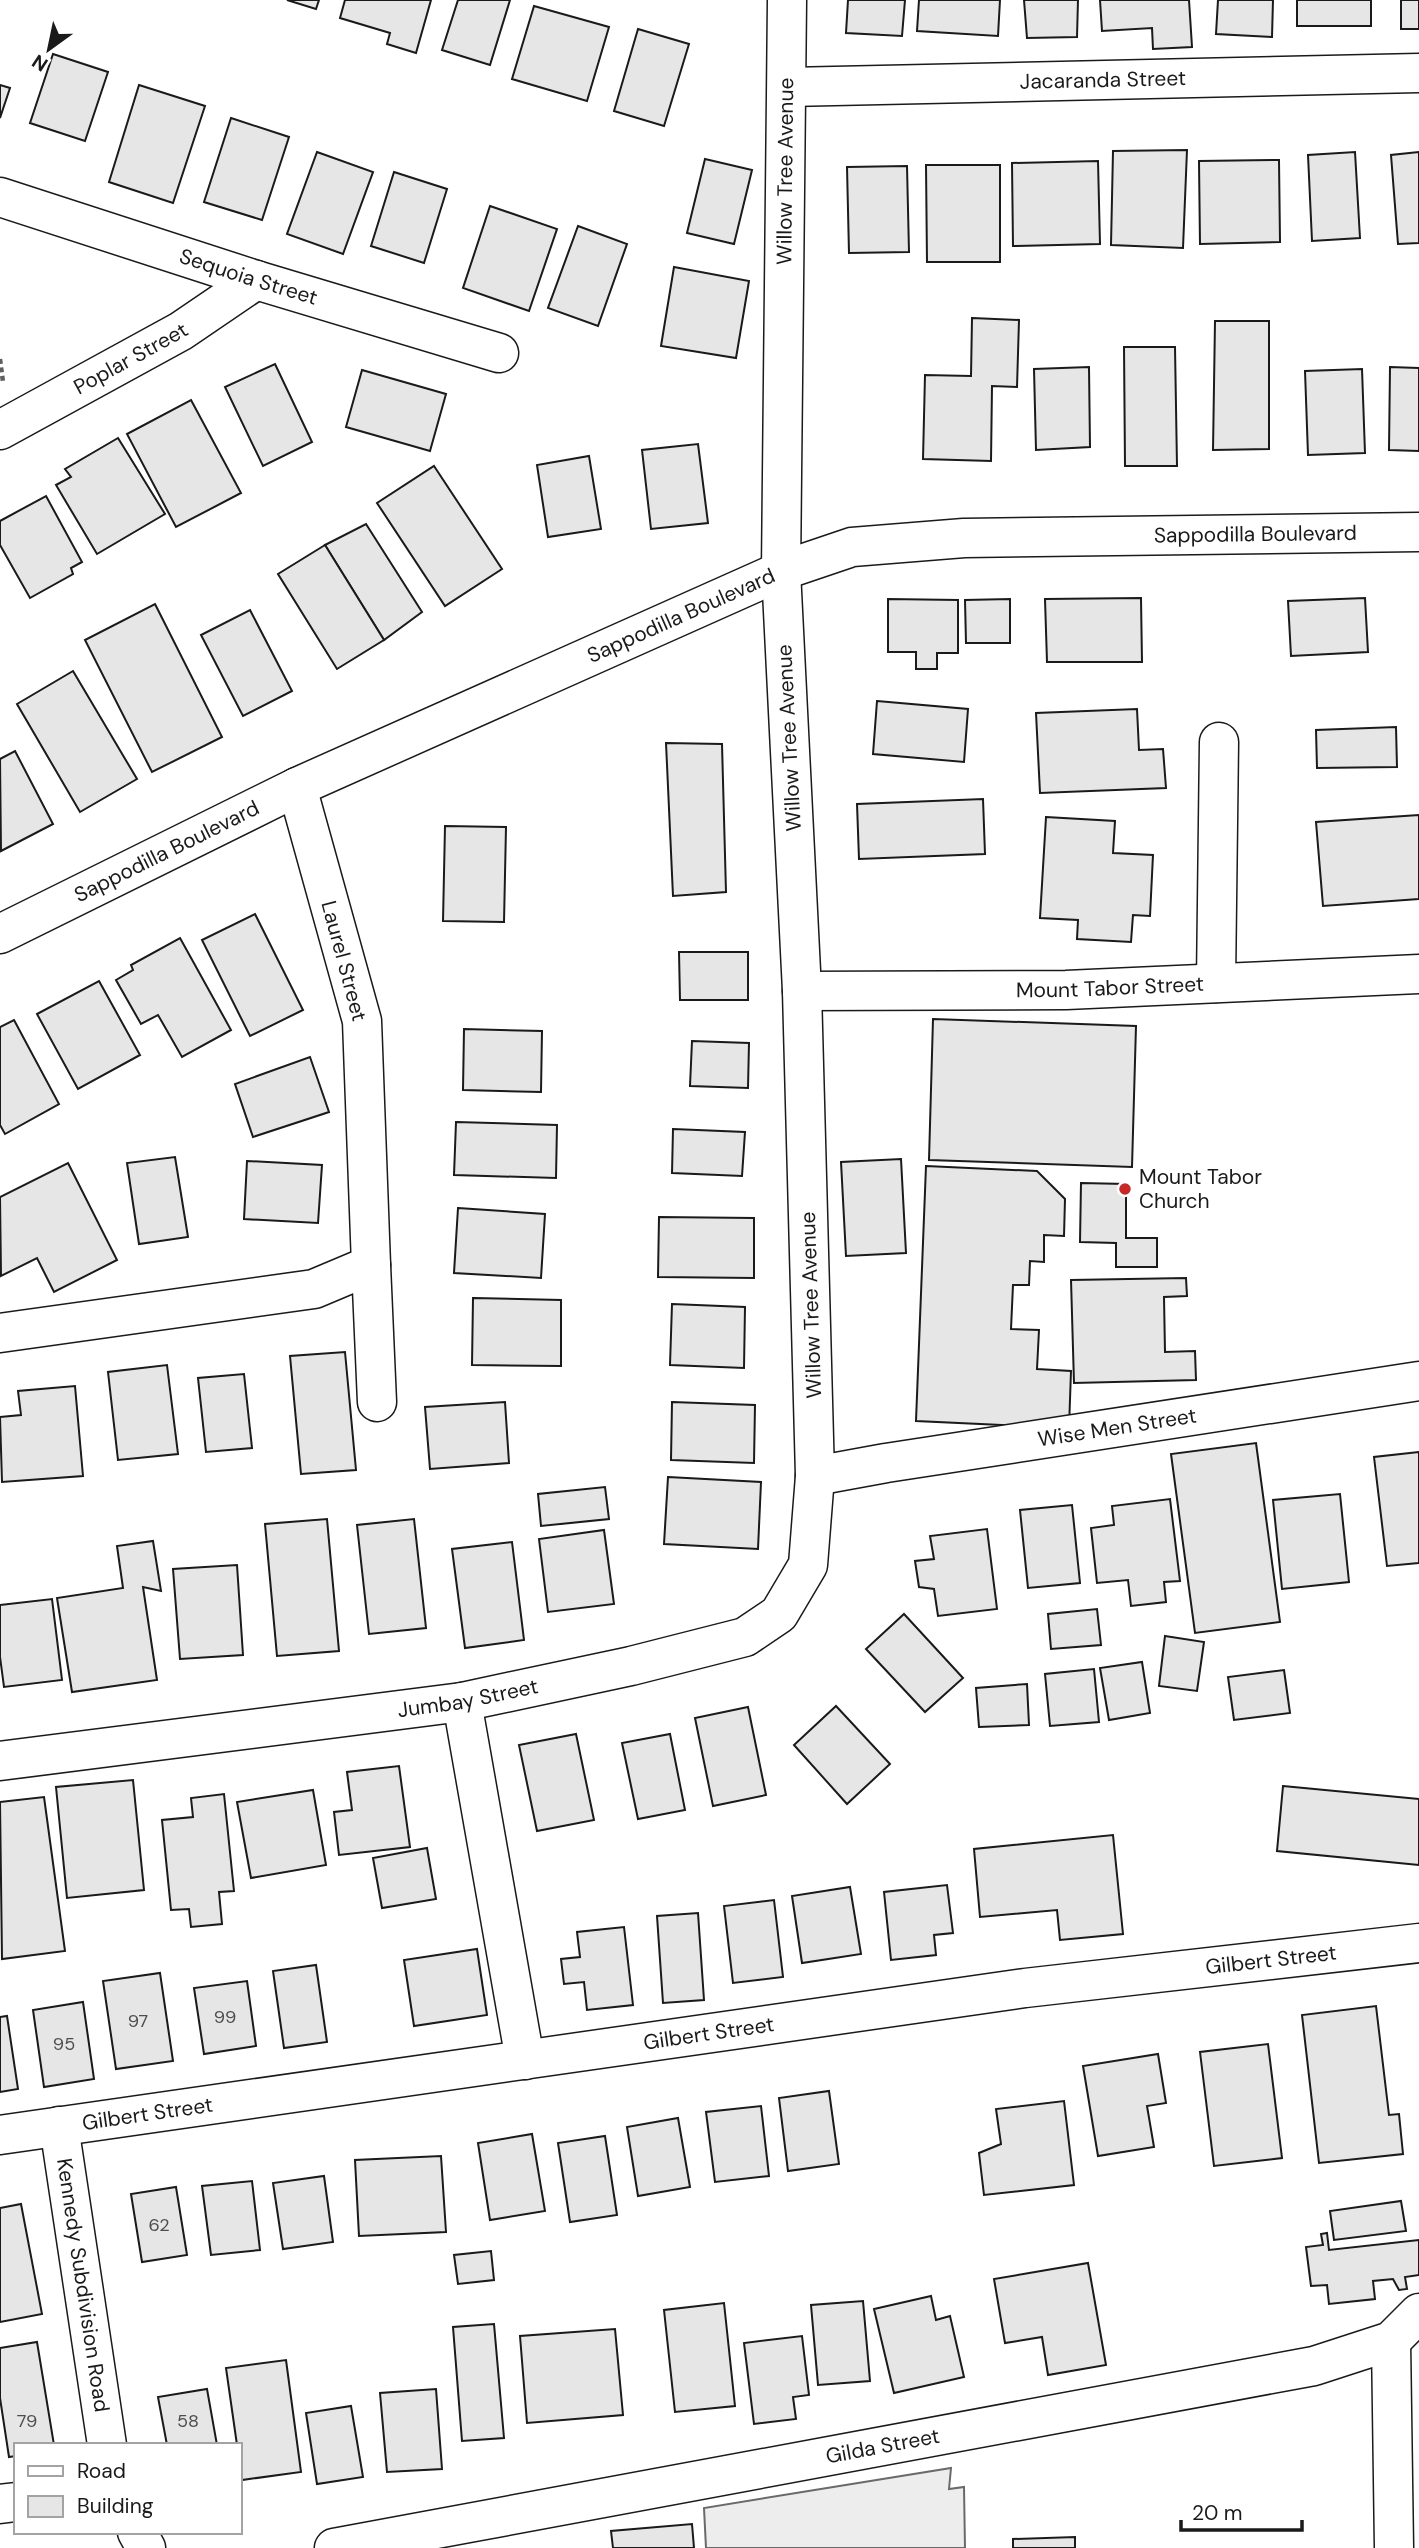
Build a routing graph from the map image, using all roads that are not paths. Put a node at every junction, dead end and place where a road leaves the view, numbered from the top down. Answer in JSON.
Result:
{"nodes":[{"id":1,"x":787,"y":0,"type":"edge"},
{"id":2,"x":1419,"y":73,"type":"edge"},
{"id":3,"x":788,"y":87,"type":"junction"},
{"id":4,"x":0,"y":197,"type":"edge"},
{"id":5,"x":256,"y":281,"type":"junction"},
{"id":6,"x":499,"y":353,"type":"dead end"},
{"id":7,"x":0,"y":430,"type":"edge"},
{"id":8,"x":1419,"y":532,"type":"edge"},
{"id":9,"x":781,"y":571,"type":"junction"},
{"id":10,"x":1219,"y":742,"type":"dead end"},
{"id":11,"x":297,"y":787,"type":"junction"},
{"id":12,"x":0,"y":934,"type":"edge"},
{"id":13,"x":1419,"y":975,"type":"edge"},
{"id":14,"x":1216,"y":984,"type":"junction"},
{"id":15,"x":802,"y":991,"type":"junction"},
{"id":16,"x":371,"y":1265,"type":"junction"},
{"id":17,"x":0,"y":1333,"type":"edge"},
{"id":18,"x":1419,"y":1381,"type":"edge"},
{"id":19,"x":377,"y":1402,"type":"dead end"},
{"id":20,"x":815,"y":1476,"type":"junction"},
{"id":21,"x":462,"y":1702,"type":"junction"},
{"id":22,"x":0,"y":1761,"type":"edge"},
{"id":23,"x":1419,"y":1943,"type":"edge"},
{"id":24,"x":525,"y":2060,"type":"junction"},
{"id":25,"x":59,"y":2126,"type":"junction"},
{"id":26,"x":0,"y":2135,"type":"edge"},
{"id":27,"x":1419,"y":2313,"type":"edge"},
{"id":28,"x":1391,"y":2341,"type":"junction"},
{"id":29,"x":107,"y":2443,"type":"edge"},
{"id":30,"x":334,"y":2548,"type":"edge"},
{"id":31,"x":1394,"y":2548,"type":"edge"}],
"edges":[{"from":1,"to":3,"type":"street","name":"Willow Tree Avenue"},
{"from":2,"to":3,"type":"street","name":"Jacaranda Street"},
{"from":3,"to":9,"type":"street","name":"Willow Tree Avenue"},
{"from":4,"to":5,"type":"street","name":"Sequoia Street"},
{"from":5,"to":6,"type":"street","name":"Sequoia Street"},
{"from":5,"to":7,"type":"street","name":"Poplar Street"},
{"from":8,"to":9,"type":"street","name":"Sappodilla Boulevard"},
{"from":9,"to":11,"type":"street","name":"Sappodilla Boulevard"},
{"from":9,"to":15,"type":"street","name":"Willow Tree Avenue"},
{"from":10,"to":14,"type":"street"},
{"from":11,"to":12,"type":"street","name":"Sappodilla Boulevard"},
{"from":11,"to":16,"type":"street","name":"Laurel Street"},
{"from":13,"to":14,"type":"street","name":"Mount Tabor Street"},
{"from":14,"to":15,"type":"street","name":"Mount Tabor Street"},
{"from":15,"to":20,"type":"street","name":"Willow Tree Avenue"},
{"from":16,"to":17,"type":"street"},
{"from":16,"to":19,"type":"street","name":"Laurel Street"},
{"from":18,"to":20,"type":"street","name":"Wise Men Street"},
{"from":20,"to":21,"type":"street","name":"Jumbay Street"},
{"from":21,"to":22,"type":"street","name":"Jumbay Street"},
{"from":21,"to":24,"type":"street"},
{"from":23,"to":24,"type":"street","name":"Gilbert Street"},
{"from":24,"to":25,"type":"street","name":"Gilbert Street"},
{"from":25,"to":26,"type":"street","name":"Gilbert Street"},
{"from":25,"to":29,"type":"street","name":"Kennedy Subdivision Road"},
{"from":27,"to":28,"type":"street","name":"Gilda Street"},
{"from":28,"to":30,"type":"street","name":"Gilda Street"},
{"from":28,"to":31,"type":"street"}]}
